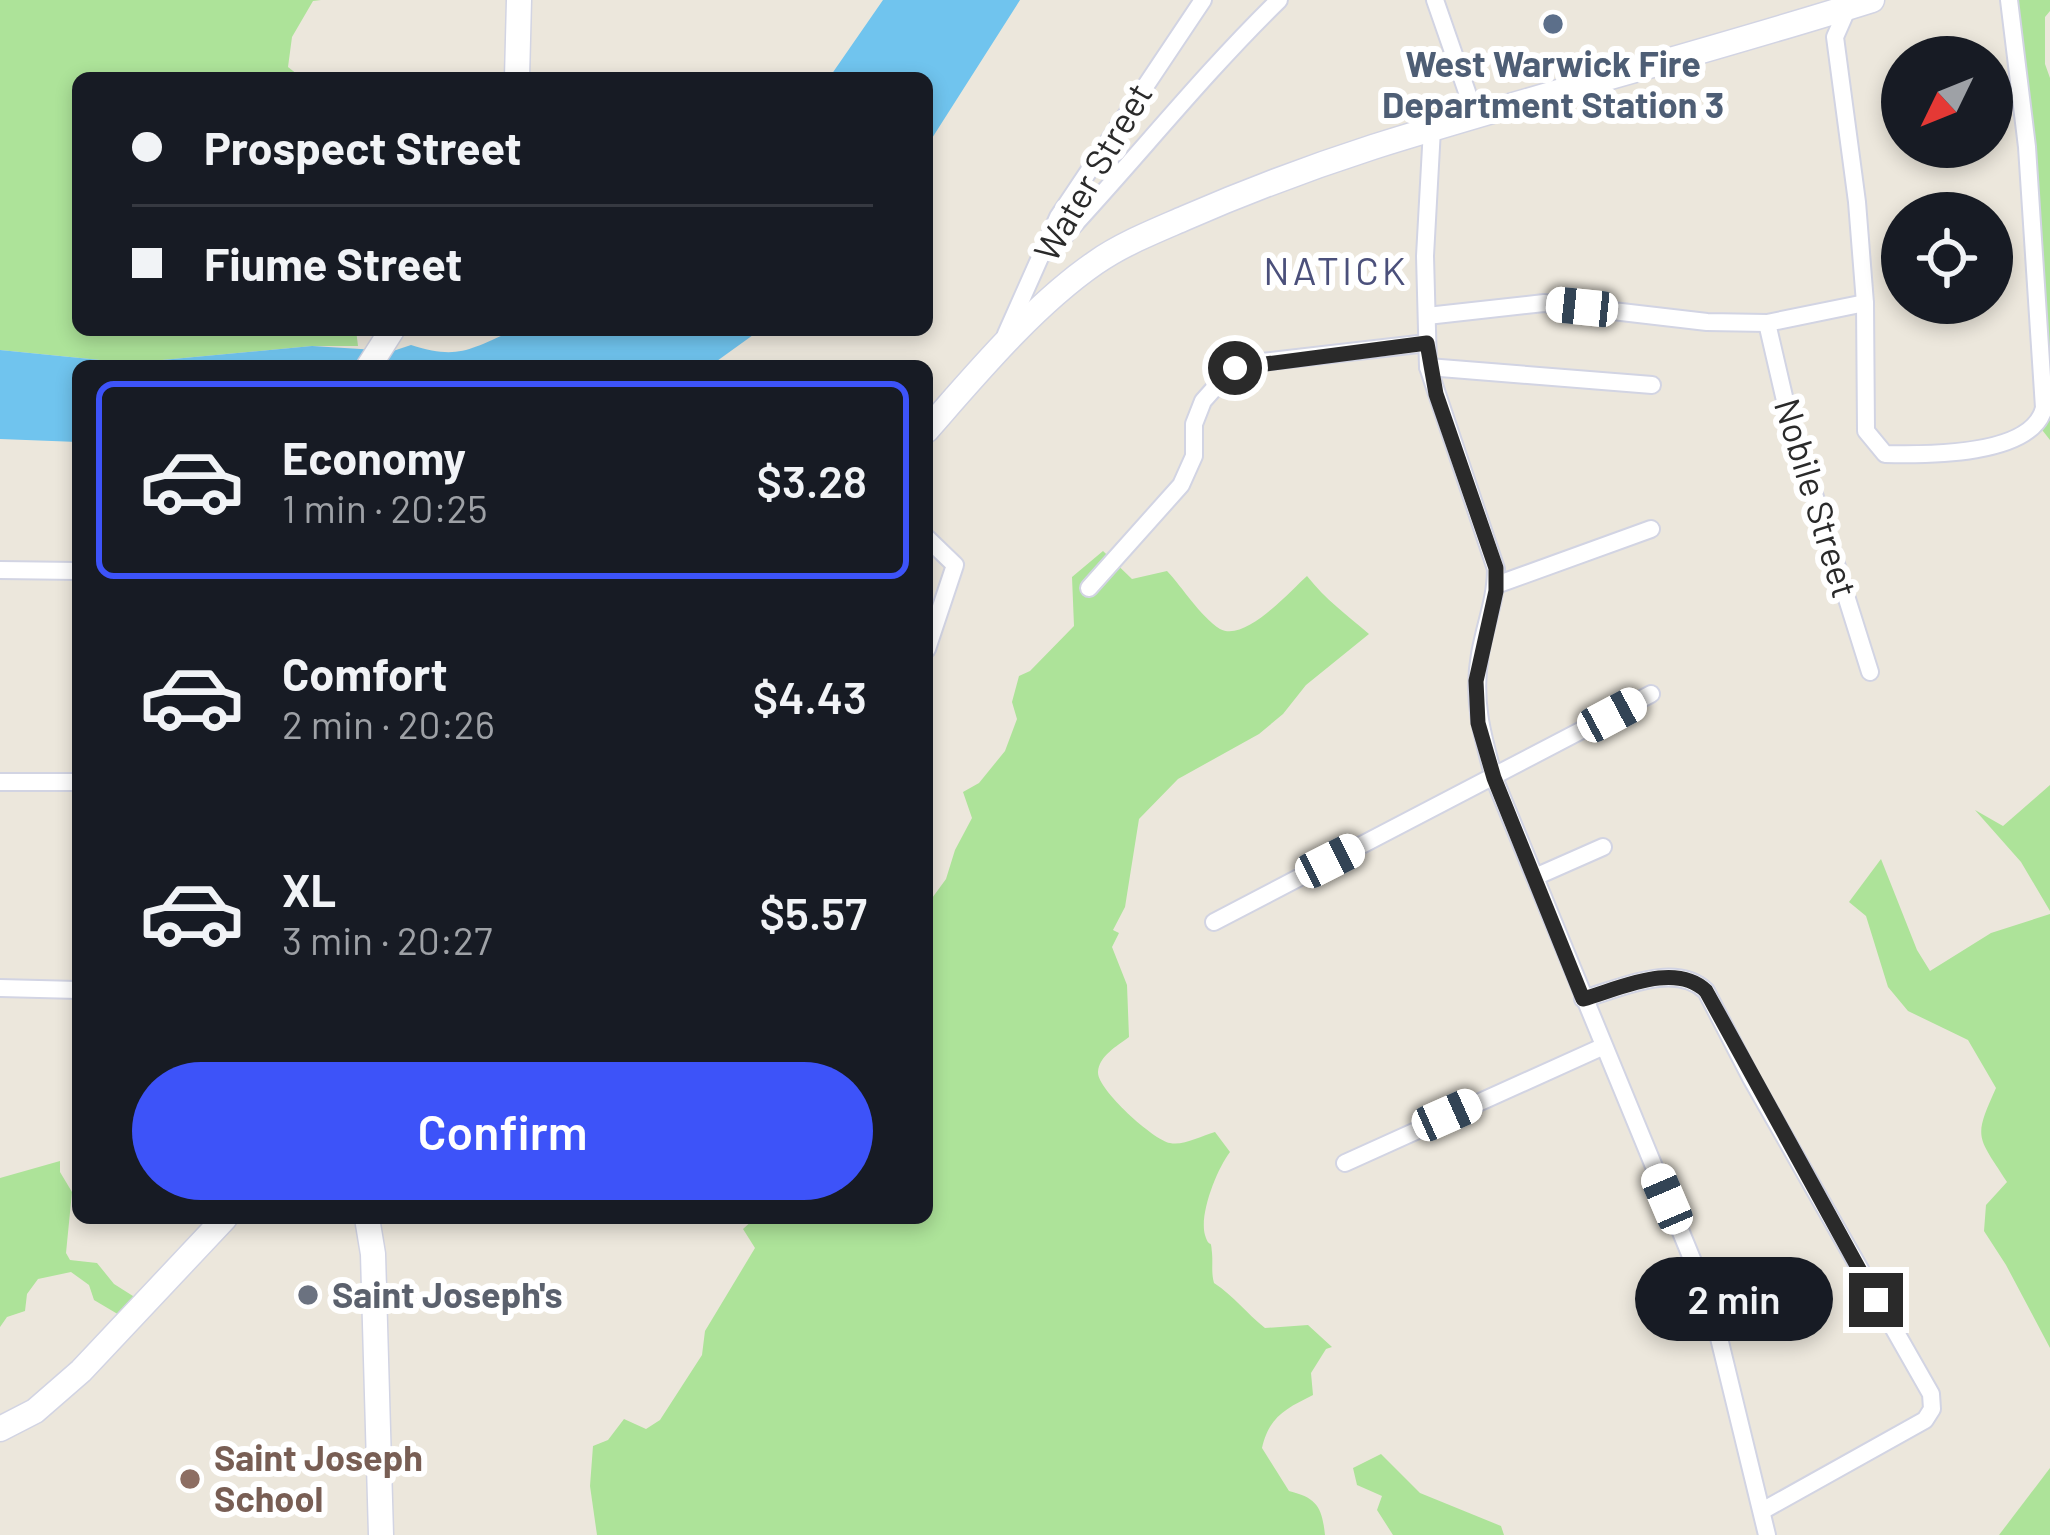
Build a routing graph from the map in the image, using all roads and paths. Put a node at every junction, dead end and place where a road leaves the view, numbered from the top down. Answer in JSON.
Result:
{"nodes":[{"id":1,"x":519,"y":0,"type":"edge"},
{"id":2,"x":1203,"y":0,"type":"edge"},
{"id":3,"x":1279,"y":0,"type":"edge"},
{"id":4,"x":1435,"y":0,"type":"edge"},
{"id":5,"x":2009,"y":0,"type":"edge"},
{"id":6,"x":1857,"y":2,"type":"edge"},
{"id":7,"x":517,"y":72,"type":"edge"},
{"id":8,"x":1475,"y":116,"type":"junction"},
{"id":9,"x":1432,"y":128,"type":"junction"},
{"id":10,"x":1040,"y":261,"type":"junction"},
{"id":11,"x":1865,"y":304,"type":"junction"},
{"id":12,"x":1427,"y":316,"type":"junction"},
{"id":13,"x":1767,"y":323,"type":"junction"},
{"id":14,"x":1427,"y":343,"type":"junction"},
{"id":15,"x":998,"y":352,"type":"junction"},
{"id":16,"x":1428,"y":367,"type":"junction"},
{"id":17,"x":1652,"y":385,"type":"dead end"},
{"id":18,"x":933,"y":423,"type":"edge"},
{"id":19,"x":1651,"y":529,"type":"dead end"},
{"id":20,"x":933,"y":544,"type":"edge"},
{"id":21,"x":0,"y":570,"type":"edge"},
{"id":22,"x":72,"y":571,"type":"edge"},
{"id":23,"x":1496,"y":585,"type":"junction"},
{"id":24,"x":1088,"y":587,"type":"dead end"},
{"id":25,"x":933,"y":632,"type":"edge"},
{"id":26,"x":1870,"y":672,"type":"dead end"},
{"id":27,"x":1652,"y":694,"type":"dead end"},
{"id":28,"x":1494,"y":778,"type":"junction"},
{"id":29,"x":0,"y":782,"type":"edge"},
{"id":30,"x":72,"y":782,"type":"edge"},
{"id":31,"x":1603,"y":848,"type":"dead end"},
{"id":32,"x":1535,"y":877,"type":"junction"},
{"id":33,"x":1214,"y":922,"type":"dead end"},
{"id":34,"x":0,"y":988,"type":"edge"},
{"id":35,"x":72,"y":990,"type":"edge"},
{"id":36,"x":1583,"y":999,"type":"junction"},
{"id":37,"x":1602,"y":1047,"type":"junction"},
{"id":38,"x":1345,"y":1163,"type":"dead end"},
{"id":39,"x":219,"y":1224,"type":"edge"},
{"id":40,"x":368,"y":1224,"type":"edge"},
{"id":41,"x":2,"y":1425,"type":"edge"},
{"id":42,"x":1762,"y":1510,"type":"junction"},
{"id":43,"x":381,"y":1535,"type":"edge"},
{"id":44,"x":1767,"y":1535,"type":"edge"}],
"edges":[{"from":1,"to":7,"type":"main road"},
{"from":2,"to":10,"type":"street","name":"Water Street"},
{"from":3,"to":10,"type":"street"},
{"from":4,"to":8,"type":"street"},
{"from":5,"to":11,"type":"street"},
{"from":6,"to":8,"type":"main road"},
{"from":6,"to":11,"type":"street"},
{"from":8,"to":9,"type":"main road"},
{"from":9,"to":12,"type":"street"},
{"from":9,"to":15,"type":"main road"},
{"from":10,"to":15,"type":"street","name":"Water Street"},
{"from":11,"to":13,"type":"street"},
{"from":12,"to":13,"type":"street"},
{"from":12,"to":14,"type":"street"},
{"from":13,"to":26,"type":"street","name":"Nobile Street"},
{"from":14,"to":16,"type":"street"},
{"from":14,"to":24,"type":"street"},
{"from":15,"to":18,"type":"main road"},
{"from":16,"to":17,"type":"street"},
{"from":16,"to":23,"type":"street"},
{"from":19,"to":23,"type":"street"},
{"from":20,"to":25,"type":"street"},
{"from":21,"to":22,"type":"street"},
{"from":23,"to":28,"type":"street"},
{"from":27,"to":28,"type":"street"},
{"from":28,"to":32,"type":"street"},
{"from":28,"to":33,"type":"street"},
{"from":29,"to":30,"type":"street"},
{"from":31,"to":32,"type":"street"},
{"from":32,"to":36,"type":"street"},
{"from":34,"to":35,"type":"street"},
{"from":36,"to":37,"type":"street"},
{"from":36,"to":42,"type":"street"},
{"from":37,"to":38,"type":"street"},
{"from":37,"to":42,"type":"street"},
{"from":39,"to":41,"type":"main road"},
{"from":40,"to":43,"type":"main road"},
{"from":42,"to":44,"type":"street"}]}
